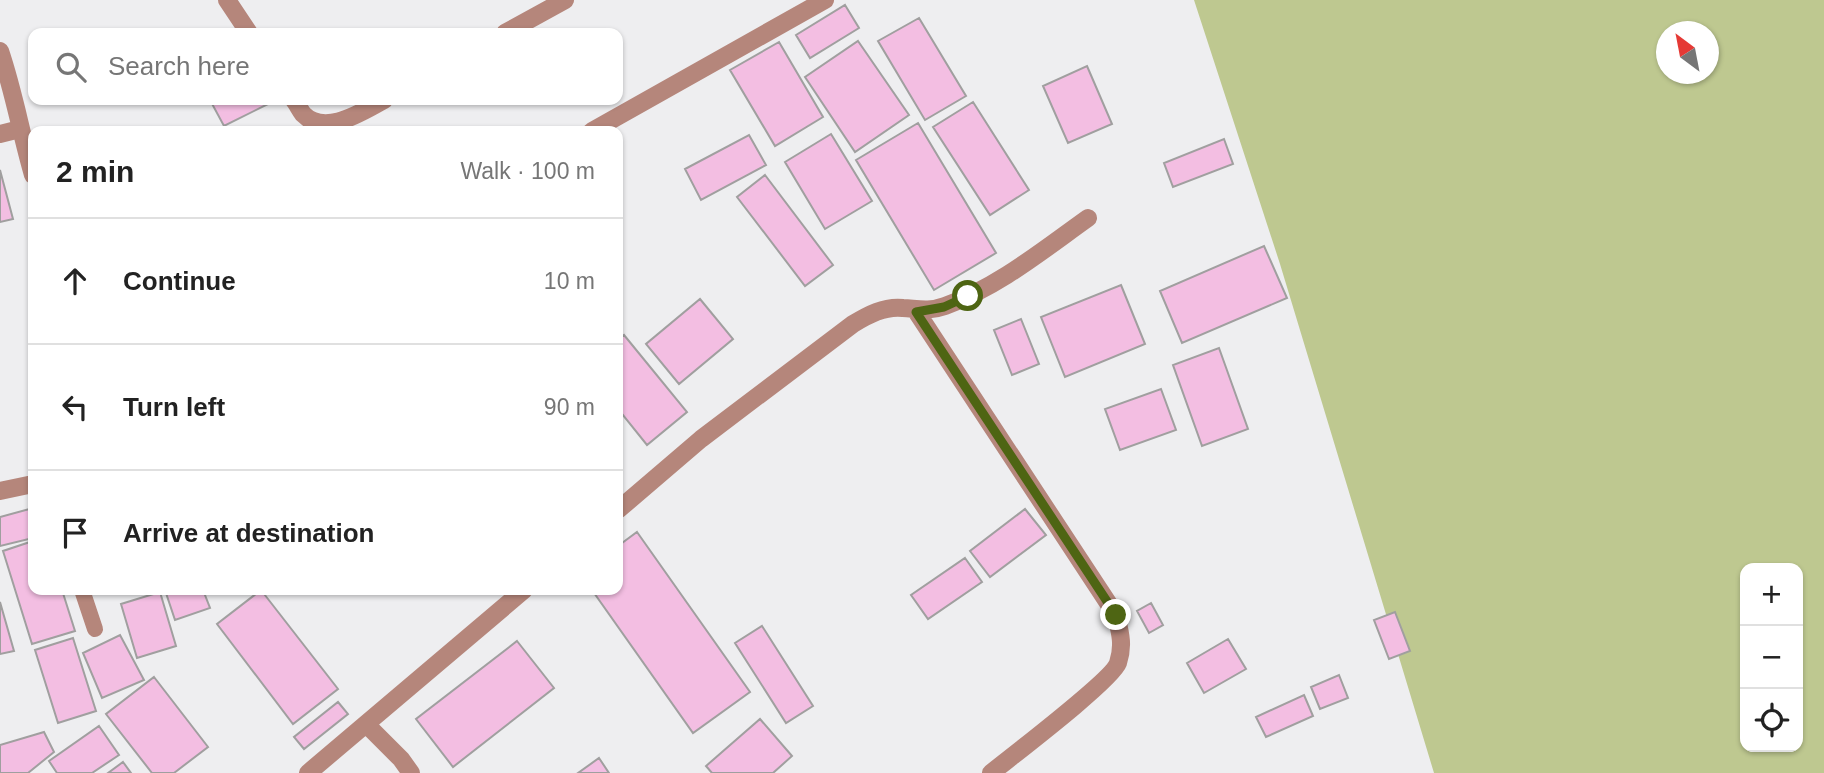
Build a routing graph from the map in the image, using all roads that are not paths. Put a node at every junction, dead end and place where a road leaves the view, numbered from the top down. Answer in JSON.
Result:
{"nodes":[{"id":1,"x":227,"y":0,"type":"edge"},
{"id":2,"x":565,"y":0,"type":"edge"},
{"id":3,"x":825,"y":0,"type":"edge"},
{"id":4,"x":246,"y":28,"type":"edge"},
{"id":5,"x":514,"y":28,"type":"edge"},
{"id":6,"x":0,"y":51,"type":"edge"},
{"id":7,"x":297,"y":105,"type":"edge"},
{"id":8,"x":375,"y":105,"type":"edge"},
{"id":9,"x":601,"y":126,"type":"edge"},
{"id":10,"x":20,"y":129,"type":"junction"},
{"id":11,"x":0,"y":134,"type":"edge"},
{"id":12,"x":28,"y":157,"type":"edge"},
{"id":13,"x":1088,"y":218,"type":"dead end"},
{"id":14,"x":916,"y":312,"type":"junction"},
{"id":15,"x":28,"y":485,"type":"edge"},
{"id":16,"x":0,"y":491,"type":"edge"},
{"id":17,"x":623,"y":506,"type":"edge"},
{"id":18,"x":84,"y":595,"type":"edge"},
{"id":19,"x":518,"y":595,"type":"edge"},
{"id":20,"x":95,"y":629,"type":"dead end"},
{"id":21,"x":366,"y":724,"type":"junction"},
{"id":22,"x":308,"y":773,"type":"edge"},
{"id":23,"x":411,"y":773,"type":"edge"},
{"id":24,"x":991,"y":773,"type":"edge"}],
"edges":[{"from":1,"to":4,"type":"street"},
{"from":2,"to":5,"type":"street"},
{"from":3,"to":9,"type":"street"},
{"from":6,"to":10,"type":"street"},
{"from":7,"to":8,"type":"street"},
{"from":10,"to":11,"type":"street"},
{"from":10,"to":12,"type":"street"},
{"from":13,"to":14,"type":"street"},
{"from":14,"to":17,"type":"street"},
{"from":14,"to":24,"type":"street"},
{"from":15,"to":16,"type":"street"},
{"from":18,"to":20,"type":"lane"},
{"from":19,"to":21,"type":"street"},
{"from":21,"to":22,"type":"street"},
{"from":21,"to":23,"type":"street"}]}
